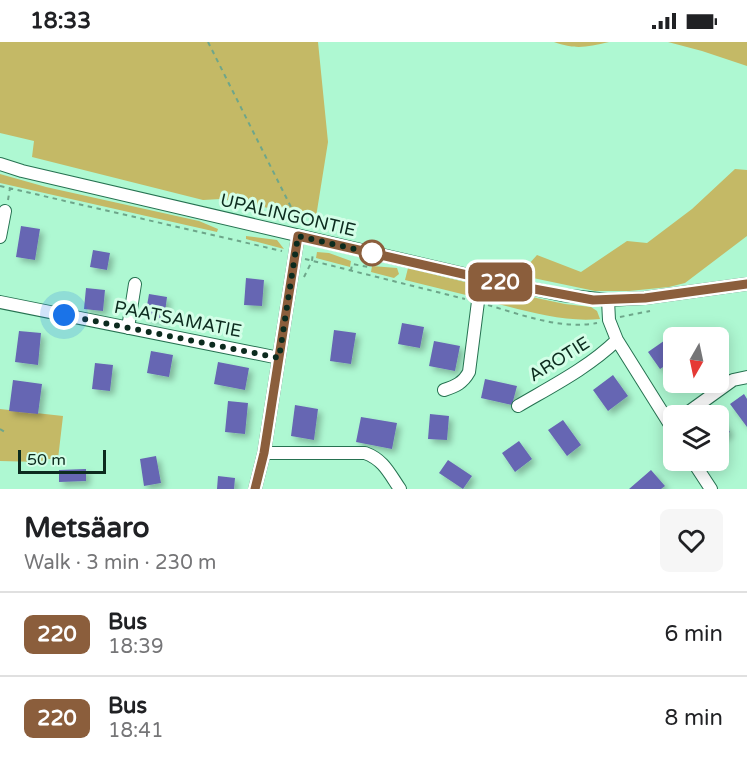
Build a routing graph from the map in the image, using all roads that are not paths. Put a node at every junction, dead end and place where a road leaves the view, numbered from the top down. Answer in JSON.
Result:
{"nodes":[{"id":1,"x":0,"y":164,"type":"edge"},
{"id":2,"x":5,"y":211,"type":"dead end"},
{"id":3,"x":298,"y":236,"type":"junction"},
{"id":4,"x":0,"y":237,"type":"edge"},
{"id":5,"x":481,"y":278,"type":"junction"},
{"id":6,"x":135,"y":284,"type":"dead end"},
{"id":7,"x":747,"y":284,"type":"edge"},
{"id":8,"x":608,"y":300,"type":"junction"},
{"id":9,"x":0,"y":302,"type":"edge"},
{"id":10,"x":129,"y":328,"type":"junction"},
{"id":11,"x":617,"y":340,"type":"junction"},
{"id":12,"x":279,"y":358,"type":"junction"},
{"id":13,"x":747,"y":377,"type":"edge"},
{"id":14,"x":444,"y":390,"type":"dead end"},
{"id":15,"x":698,"y":405,"type":"edge"},
{"id":16,"x":518,"y":406,"type":"dead end"},
{"id":17,"x":663,"y":412,"type":"edge"},
{"id":18,"x":264,"y":453,"type":"junction"},
{"id":19,"x":699,"y":471,"type":"edge"},
{"id":20,"x":255,"y":489,"type":"edge"},
{"id":21,"x":400,"y":489,"type":"edge"},
{"id":22,"x":711,"y":489,"type":"edge"}],
"edges":[{"from":1,"to":3,"type":"street","name":"UPALINGONTIE"},
{"from":2,"to":4,"type":"street"},
{"from":3,"to":5,"type":"street","name":"UPALINGONTIE"},
{"from":3,"to":12,"type":"street"},
{"from":5,"to":8,"type":"street","name":"UPALINGONTIE"},
{"from":5,"to":14,"type":"street"},
{"from":6,"to":10,"type":"street"},
{"from":7,"to":8,"type":"street","name":"UPALINGONTIE"},
{"from":8,"to":11,"type":"street"},
{"from":9,"to":10,"type":"street","name":"PAATSAMATIE"},
{"from":10,"to":12,"type":"street","name":"PAATSAMATIE"},
{"from":11,"to":16,"type":"street","name":"AROTIE"},
{"from":11,"to":17,"type":"street"},
{"from":12,"to":18,"type":"street"},
{"from":13,"to":15,"type":"street"},
{"from":18,"to":20,"type":"street"},
{"from":18,"to":21,"type":"street"},
{"from":19,"to":22,"type":"street"}]}
